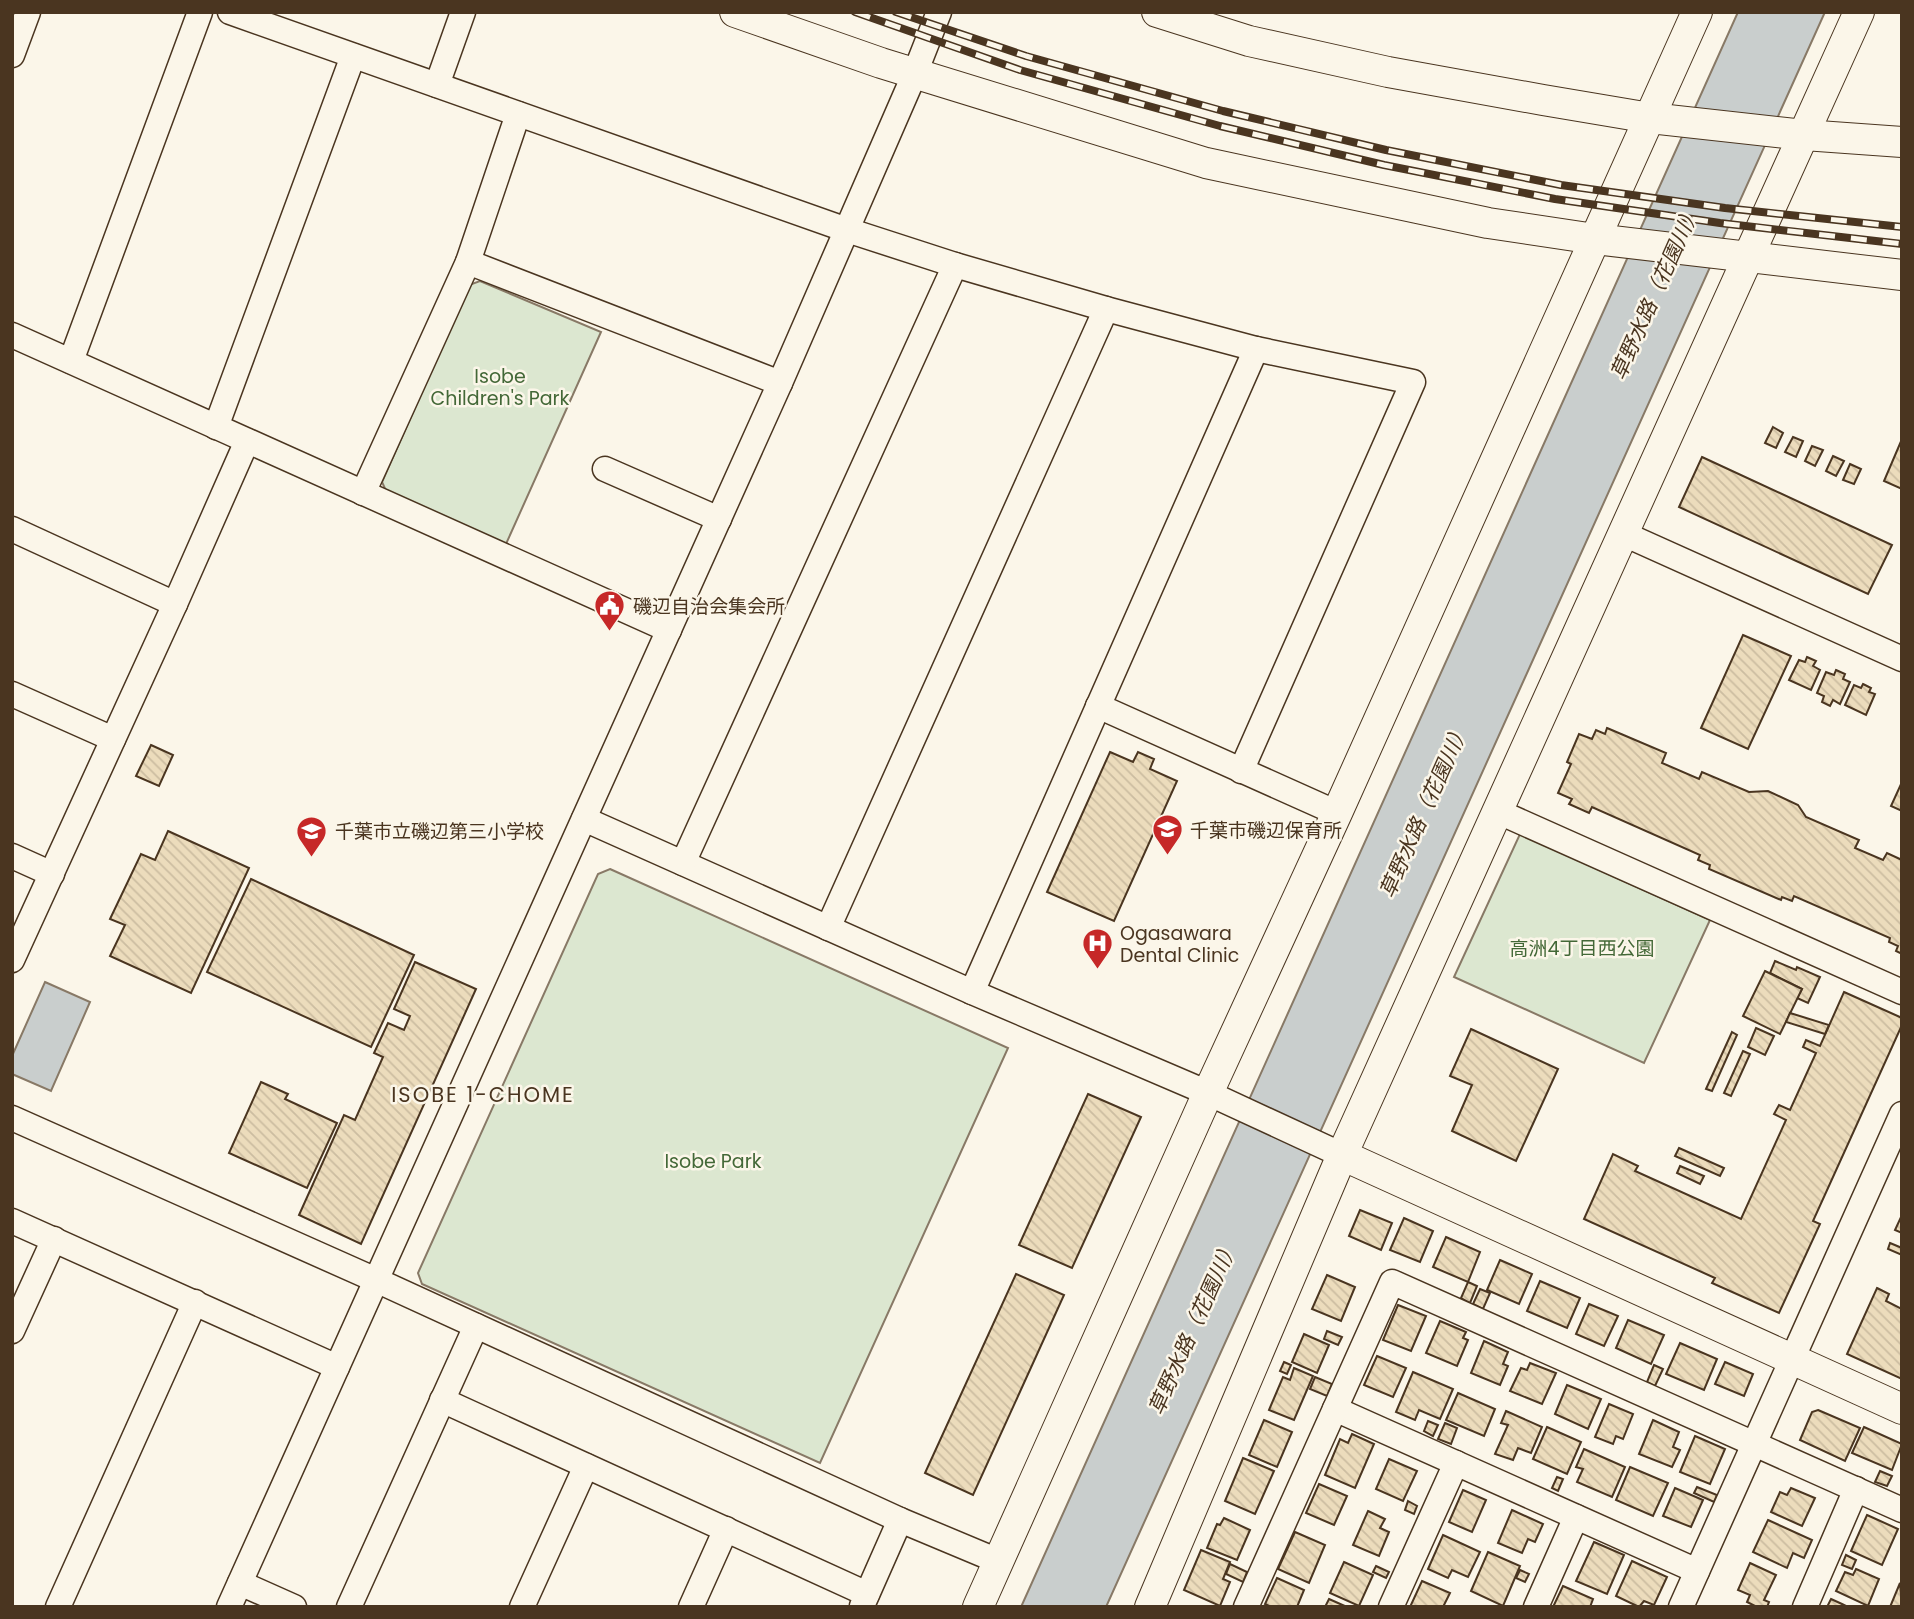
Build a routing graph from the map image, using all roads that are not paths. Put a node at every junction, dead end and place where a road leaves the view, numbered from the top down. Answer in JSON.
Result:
{"nodes":[{"id":1,"x":28,"y":12,"type":"edge"},
{"id":2,"x":200,"y":12,"type":"edge"},
{"id":3,"x":230,"y":12,"type":"edge"},
{"id":4,"x":463,"y":12,"type":"edge"},
{"id":5,"x":735,"y":12,"type":"edge"},
{"id":6,"x":939,"y":12,"type":"edge"},
{"id":7,"x":1157,"y":12,"type":"edge"},
{"id":8,"x":1698,"y":12,"type":"edge"},
{"id":9,"x":1859,"y":12,"type":"edge"},
{"id":10,"x":12,"y":55,"type":"edge"},
{"id":11,"x":353,"y":56,"type":"junction"},
{"id":12,"x":915,"y":73,"type":"junction"},
{"id":13,"x":437,"y":85,"type":"junction"},
{"id":14,"x":518,"y":114,"type":"junction"},
{"id":15,"x":1650,"y":118,"type":"junction"},
{"id":16,"x":1804,"y":135,"type":"junction"},
{"id":17,"x":1902,"y":142,"type":"edge"},
{"id":18,"x":847,"y":230,"type":"junction"},
{"id":19,"x":1595,"y":239,"type":"junction"},
{"id":20,"x":1749,"y":258,"type":"junction"},
{"id":21,"x":468,"y":262,"type":"junction"},
{"id":22,"x":956,"y":265,"type":"junction"},
{"id":23,"x":1902,"y":275,"type":"edge"},
{"id":24,"x":1106,"y":309,"type":"junction"},
{"id":25,"x":12,"y":335,"type":"edge"},
{"id":26,"x":1256,"y":349,"type":"junction"},
{"id":27,"x":71,"y":361,"type":"junction"},
{"id":28,"x":779,"y":383,"type":"junction"},
{"id":29,"x":216,"y":427,"type":"junction"},
{"id":30,"x":247,"y":441,"type":"junction"},
{"id":31,"x":605,"y":470,"type":"dead end"},
{"id":32,"x":363,"y":493,"type":"junction"},
{"id":33,"x":719,"y":519,"type":"junction"},
{"id":34,"x":12,"y":529,"type":"edge"},
{"id":35,"x":1624,"y":534,"type":"junction"},
{"id":36,"x":176,"y":604,"type":"junction"},
{"id":37,"x":669,"y":630,"type":"junction"},
{"id":38,"x":1902,"y":659,"type":"edge"},
{"id":39,"x":12,"y":694,"type":"edge"},
{"id":40,"x":1098,"y":706,"type":"junction"},
{"id":41,"x":113,"y":739,"type":"junction"},
{"id":42,"x":1241,"y":771,"type":"junction"},
{"id":43,"x":1499,"y":812,"type":"junction"},
{"id":44,"x":1337,"y":813,"type":"junction"},
{"id":45,"x":584,"y":819,"type":"junction"},
{"id":46,"x":12,"y":856,"type":"edge"},
{"id":47,"x":683,"y":863,"type":"junction"},
{"id":48,"x":52,"y":874,"type":"junction"},
{"id":49,"x":828,"y":928,"type":"junction"},
{"id":50,"x":12,"y":960,"type":"edge"},
{"id":51,"x":972,"y":992,"type":"junction"},
{"id":52,"x":1902,"y":992,"type":"edge"},
{"id":53,"x":1208,"y":1093,"type":"junction"},
{"id":54,"x":1902,"y":1114,"type":"edge"},
{"id":55,"x":12,"y":1118,"type":"edge"},
{"id":56,"x":1342,"y":1155,"type":"junction"},
{"id":57,"x":12,"y":1220,"type":"edge"},
{"id":58,"x":54,"y":1239,"type":"junction"},
{"id":59,"x":376,"y":1280,"type":"junction"},
{"id":60,"x":195,"y":1302,"type":"junction"},
{"id":61,"x":476,"y":1326,"type":"junction"},
{"id":62,"x":12,"y":1331,"type":"edge"},
{"id":63,"x":1792,"y":1359,"type":"junction"},
{"id":64,"x":337,"y":1367,"type":"junction"},
{"id":65,"x":442,"y":1400,"type":"junction"},
{"id":66,"x":1335,"y":1409,"type":"junction"},
{"id":67,"x":1902,"y":1409,"type":"edge"},
{"id":68,"x":1754,"y":1444,"type":"junction"},
{"id":69,"x":1456,"y":1463,"type":"junction"},
{"id":70,"x":586,"y":1466,"type":"junction"},
{"id":71,"x":1856,"y":1489,"type":"junction"},
{"id":72,"x":1902,"y":1510,"type":"edge"},
{"id":73,"x":1576,"y":1517,"type":"junction"},
{"id":74,"x":900,"y":1520,"type":"junction"},
{"id":75,"x":726,"y":1530,"type":"junction"},
{"id":76,"x":998,"y":1561,"type":"junction"},
{"id":77,"x":1697,"y":1571,"type":"junction"},
{"id":78,"x":240,"y":1583,"type":"junction"},
{"id":79,"x":864,"y":1600,"type":"edge"},
{"id":80,"x":58,"y":1607,"type":"edge"},
{"id":81,"x":229,"y":1607,"type":"edge"},
{"id":82,"x":294,"y":1607,"type":"edge"},
{"id":83,"x":349,"y":1607,"type":"edge"},
{"id":84,"x":522,"y":1607,"type":"edge"},
{"id":85,"x":691,"y":1607,"type":"edge"},
{"id":86,"x":978,"y":1607,"type":"edge"},
{"id":87,"x":1150,"y":1607,"type":"edge"},
{"id":88,"x":1246,"y":1607,"type":"edge"},
{"id":89,"x":1391,"y":1607,"type":"edge"},
{"id":90,"x":1536,"y":1607,"type":"edge"},
{"id":91,"x":1681,"y":1607,"type":"edge"},
{"id":92,"x":1805,"y":1607,"type":"edge"}],
"edges":[{"from":1,"to":10,"type":"street"},
{"from":2,"to":27,"type":"street"},
{"from":3,"to":11,"type":"street"},
{"from":4,"to":13,"type":"street"},
{"from":5,"to":12,"type":"street"},
{"from":6,"to":12,"type":"street"},
{"from":7,"to":15,"type":"street"},
{"from":8,"to":15,"type":"street"},
{"from":9,"to":16,"type":"street"},
{"from":11,"to":13,"type":"street"},
{"from":11,"to":29,"type":"street"},
{"from":12,"to":18,"type":"street"},
{"from":12,"to":19,"type":"street"},
{"from":13,"to":14,"type":"street"},
{"from":14,"to":18,"type":"street"},
{"from":14,"to":21,"type":"street"},
{"from":15,"to":16,"type":"street"},
{"from":15,"to":19,"type":"street"},
{"from":16,"to":17,"type":"street"},
{"from":16,"to":20,"type":"street"},
{"from":18,"to":22,"type":"street"},
{"from":18,"to":28,"type":"street"},
{"from":19,"to":20,"type":"street"},
{"from":19,"to":44,"type":"street"},
{"from":20,"to":23,"type":"street"},
{"from":20,"to":35,"type":"street"},
{"from":21,"to":28,"type":"street"},
{"from":21,"to":32,"type":"street"},
{"from":22,"to":24,"type":"street"},
{"from":22,"to":47,"type":"street"},
{"from":24,"to":26,"type":"street"},
{"from":24,"to":49,"type":"street"},
{"from":25,"to":27,"type":"street"},
{"from":26,"to":40,"type":"street"},
{"from":26,"to":42,"type":"street"},
{"from":27,"to":29,"type":"street"},
{"from":28,"to":33,"type":"street"},
{"from":29,"to":30,"type":"street"},
{"from":30,"to":32,"type":"street"},
{"from":30,"to":36,"type":"street"},
{"from":31,"to":33,"type":"street"},
{"from":32,"to":37,"type":"street"},
{"from":33,"to":37,"type":"street"},
{"from":34,"to":36,"type":"street"},
{"from":35,"to":38,"type":"street"},
{"from":35,"to":43,"type":"street"},
{"from":36,"to":41,"type":"street"},
{"from":37,"to":45,"type":"street"},
{"from":39,"to":41,"type":"street"},
{"from":40,"to":42,"type":"street"},
{"from":40,"to":51,"type":"street"},
{"from":41,"to":48,"type":"street"},
{"from":42,"to":44,"type":"street"},
{"from":43,"to":52,"type":"street"},
{"from":43,"to":56,"type":"street"},
{"from":44,"to":53,"type":"street"},
{"from":45,"to":47,"type":"street"},
{"from":45,"to":59,"type":"street"},
{"from":46,"to":48,"type":"street"},
{"from":47,"to":49,"type":"street"},
{"from":48,"to":50,"type":"street"},
{"from":49,"to":51,"type":"street"},
{"from":51,"to":53,"type":"street"},
{"from":53,"to":56,"type":"street"},
{"from":53,"to":76,"type":"street"},
{"from":54,"to":63,"type":"street"},
{"from":55,"to":59,"type":"street"},
{"from":56,"to":63,"type":"street"},
{"from":56,"to":87,"type":"street"},
{"from":57,"to":58,"type":"street"},
{"from":58,"to":60,"type":"street"},
{"from":58,"to":62,"type":"street"},
{"from":59,"to":61,"type":"street"},
{"from":59,"to":64,"type":"street"},
{"from":60,"to":64,"type":"street"},
{"from":60,"to":80,"type":"street"},
{"from":61,"to":65,"type":"street"},
{"from":61,"to":74,"type":"street"},
{"from":63,"to":67,"type":"street"},
{"from":63,"to":68,"type":"street"},
{"from":64,"to":78,"type":"street"},
{"from":65,"to":70,"type":"street"},
{"from":65,"to":83,"type":"street"},
{"from":66,"to":68,"type":"street"},
{"from":66,"to":69,"type":"street"},
{"from":66,"to":88,"type":"street"},
{"from":68,"to":71,"type":"street"},
{"from":68,"to":77,"type":"street"},
{"from":69,"to":73,"type":"street"},
{"from":69,"to":89,"type":"street"},
{"from":70,"to":75,"type":"street"},
{"from":70,"to":84,"type":"street"},
{"from":71,"to":72,"type":"street"},
{"from":71,"to":92,"type":"street"},
{"from":73,"to":77,"type":"street"},
{"from":73,"to":90,"type":"street"},
{"from":74,"to":76,"type":"street"},
{"from":74,"to":79,"type":"street"},
{"from":75,"to":79,"type":"street"},
{"from":75,"to":85,"type":"street"},
{"from":76,"to":86,"type":"street"},
{"from":77,"to":91,"type":"street"},
{"from":78,"to":81,"type":"street"},
{"from":78,"to":82,"type":"street"}]}
